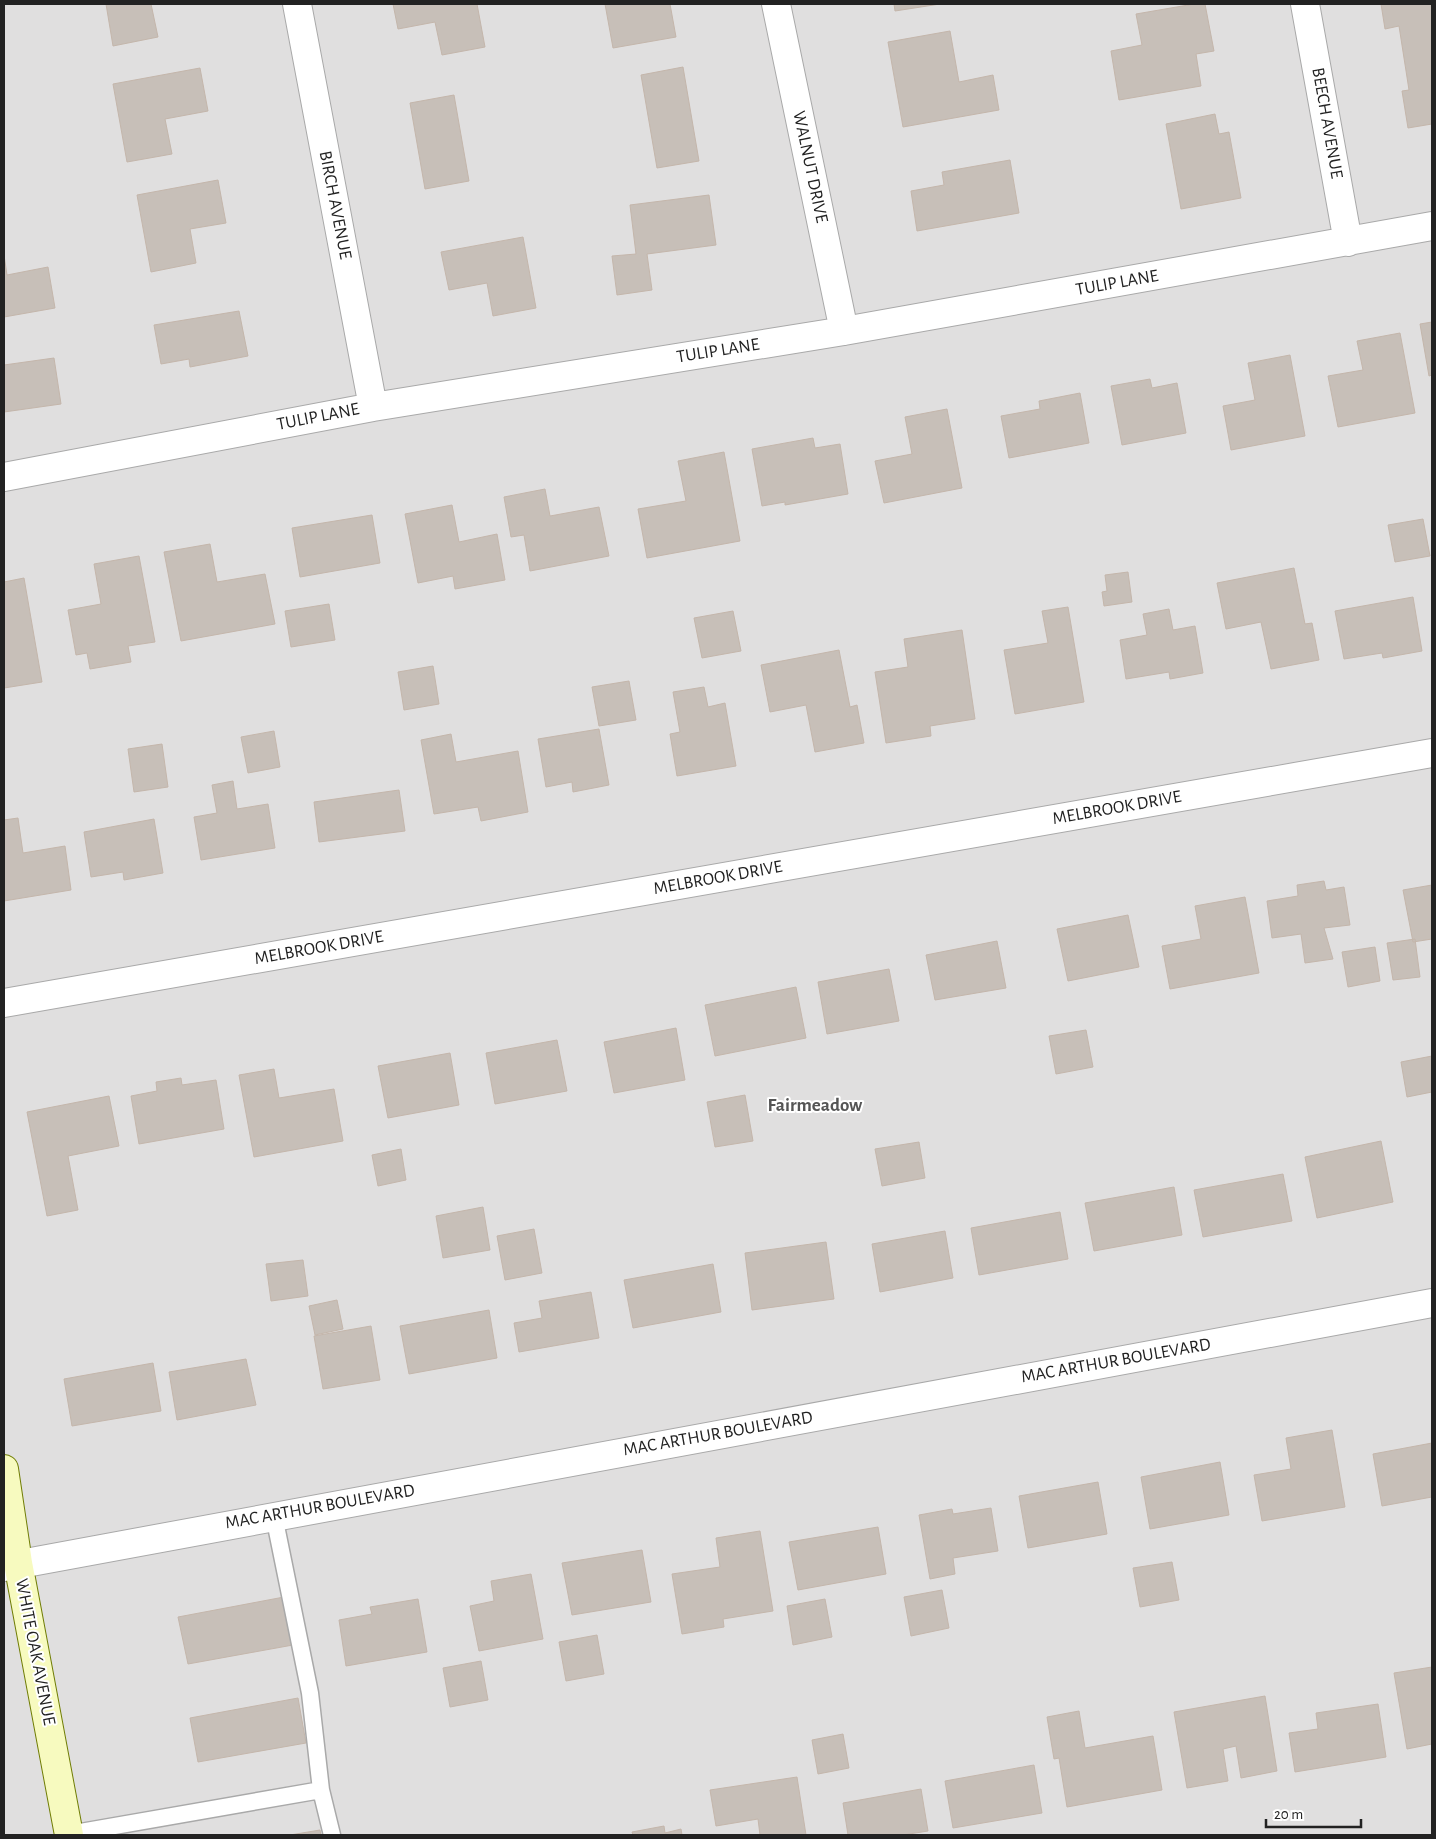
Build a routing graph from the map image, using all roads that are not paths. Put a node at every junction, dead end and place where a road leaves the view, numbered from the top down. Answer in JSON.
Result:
{"nodes":[{"id":1,"x":297,"y":4,"type":"edge"},
{"id":2,"x":776,"y":4,"type":"edge"},
{"id":3,"x":1305,"y":4,"type":"edge"},
{"id":4,"x":1432,"y":226,"type":"edge"},
{"id":5,"x":1348,"y":242,"type":"junction"},
{"id":6,"x":844,"y":331,"type":"junction"},
{"id":7,"x":372,"y":407,"type":"junction"},
{"id":8,"x":4,"y":477,"type":"edge"},
{"id":9,"x":1432,"y":754,"type":"edge"},
{"id":10,"x":4,"y":1003,"type":"edge"},
{"id":11,"x":1432,"y":1303,"type":"edge"},
{"id":12,"x":4,"y":1469,"type":"edge"},
{"id":13,"x":274,"y":1516,"type":"junction"},
{"id":14,"x":11,"y":1565,"type":"edge"},
{"id":15,"x":321,"y":1790,"type":"junction"},
{"id":16,"x":69,"y":1834,"type":"edge"},
{"id":17,"x":332,"y":1835,"type":"edge"}],
"edges":[{"from":1,"to":7,"type":"street","name":"BIRCH AVENUE"},
{"from":2,"to":6,"type":"street","name":"WALNUT DRIVE"},
{"from":3,"to":5,"type":"street","name":"BEECH AVENUE"},
{"from":4,"to":5,"type":"street","name":"TULIP LANE"},
{"from":5,"to":6,"type":"street","name":"TULIP LANE"},
{"from":6,"to":7,"type":"street","name":"TULIP LANE"},
{"from":7,"to":8,"type":"street","name":"TULIP LANE"},
{"from":9,"to":10,"type":"street","name":"MELBROOK DRIVE"},
{"from":11,"to":13,"type":"street","name":"MAC ARTHUR BOULEVARD"},
{"from":12,"to":14,"type":"street","name":"WHITE OAK AVENUE"},
{"from":13,"to":14,"type":"street","name":"MAC ARTHUR BOULEVARD"},
{"from":13,"to":15,"type":"lane"},
{"from":14,"to":16,"type":"street","name":"WHITE OAK AVENUE"},
{"from":15,"to":16,"type":"lane"},
{"from":15,"to":17,"type":"lane"}]}
